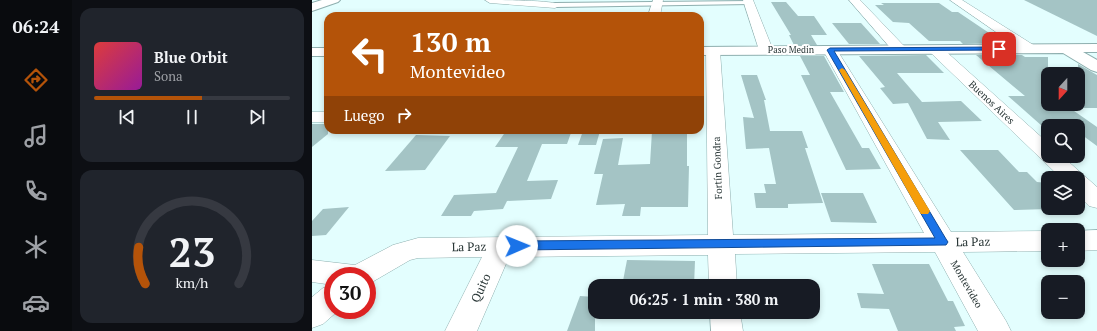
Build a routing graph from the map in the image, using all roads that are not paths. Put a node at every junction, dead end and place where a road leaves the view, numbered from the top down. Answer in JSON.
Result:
{"nodes":[{"id":1,"x":334,"y":0,"type":"edge"},
{"id":2,"x":490,"y":0,"type":"edge"},
{"id":3,"x":854,"y":0,"type":"edge"},
{"id":4,"x":955,"y":0,"type":"edge"},
{"id":5,"x":748,"y":1,"type":"edge"},
{"id":6,"x":657,"y":2,"type":"edge"},
{"id":7,"x":557,"y":3,"type":"edge"},
{"id":8,"x":312,"y":7,"type":"edge"},
{"id":9,"x":550,"y":12,"type":"edge"},
{"id":10,"x":655,"y":12,"type":"edge"},
{"id":11,"x":1097,"y":48,"type":"edge"},
{"id":12,"x":899,"y":49,"type":"junction"},
{"id":13,"x":1030,"y":49,"type":"junction"},
{"id":14,"x":1067,"y":49,"type":"junction"},
{"id":15,"x":766,"y":50,"type":"junction"},
{"id":16,"x":830,"y":50,"type":"junction"},
{"id":17,"x":936,"y":50,"type":"junction"},
{"id":18,"x":706,"y":51,"type":"edge"},
{"id":19,"x":312,"y":52,"type":"edge"},
{"id":20,"x":324,"y":52,"type":"edge"},
{"id":21,"x":1097,"y":67,"type":"edge"},
{"id":22,"x":708,"y":115,"type":"edge"},
{"id":23,"x":1041,"y":148,"type":"edge"},
{"id":24,"x":1058,"y":163,"type":"edge"},
{"id":25,"x":1066,"y":171,"type":"edge"},
{"id":26,"x":1085,"y":189,"type":"edge"},
{"id":27,"x":1097,"y":200,"type":"edge"},
{"id":28,"x":1097,"y":240,"type":"edge"},
{"id":29,"x":1041,"y":241,"type":"edge"},
{"id":30,"x":1085,"y":241,"type":"edge"},
{"id":31,"x":942,"y":242,"type":"junction"},
{"id":32,"x":720,"y":244,"type":"junction"},
{"id":33,"x":501,"y":246,"type":"junction"},
{"id":34,"x":376,"y":267,"type":"edge"},
{"id":35,"x":312,"y":271,"type":"edge"},
{"id":36,"x":324,"y":272,"type":"edge"},
{"id":37,"x":722,"y":279,"type":"edge"},
{"id":38,"x":324,"y":305,"type":"edge"},
{"id":39,"x":312,"y":315,"type":"edge"},
{"id":40,"x":726,"y":319,"type":"edge"},
{"id":41,"x":461,"y":331,"type":"edge"},
{"id":42,"x":727,"y":331,"type":"edge"},
{"id":43,"x":994,"y":331,"type":"edge"}],
"edges":[{"from":1,"to":8,"type":"street"},
{"from":2,"to":7,"type":"street"},
{"from":3,"to":12,"type":"street"},
{"from":4,"to":13,"type":"street"},
{"from":5,"to":6,"type":"lane"},
{"from":5,"to":15,"type":"street"},
{"from":6,"to":7,"type":"lane"},
{"from":6,"to":10,"type":"street"},
{"from":7,"to":9,"type":"street"},
{"from":11,"to":14,"type":"street","name":"Paso Medin"},
{"from":12,"to":16,"type":"street","name":"Paso Medin"},
{"from":12,"to":17,"type":"street","name":"Paso Medin"},
{"from":13,"to":14,"type":"street","name":"Paso Medin"},
{"from":13,"to":17,"type":"street","name":"Paso Medin"},
{"from":14,"to":21,"type":"street"},
{"from":15,"to":16,"type":"street","name":"Paso Medin"},
{"from":15,"to":18,"type":"street","name":"Paso Medin"},
{"from":16,"to":31,"type":"street","name":"Montevideo"},
{"from":17,"to":23,"type":"street","name":"Buenos Aires"},
{"from":18,"to":22,"type":"street","name":"Fortín Gondra"},
{"from":19,"to":20,"type":"street"},
{"from":22,"to":32,"type":"street","name":"Fortín Gondra"},
{"from":24,"to":25,"type":"street","name":"Buenos Aires"},
{"from":26,"to":27,"type":"street"},
{"from":28,"to":30,"type":"street"},
{"from":29,"to":31,"type":"street","name":"La Paz"},
{"from":31,"to":32,"type":"street","name":"La Paz"},
{"from":31,"to":43,"type":"street","name":"Montevideo"},
{"from":32,"to":33,"type":"street","name":"La Paz"},
{"from":32,"to":37,"type":"street","name":"Fortín Gondra"},
{"from":33,"to":34,"type":"street","name":"La Paz"},
{"from":33,"to":41,"type":"street","name":"Quito"},
{"from":35,"to":36,"type":"street"},
{"from":38,"to":39,"type":"street"},
{"from":40,"to":42,"type":"street"}]}
